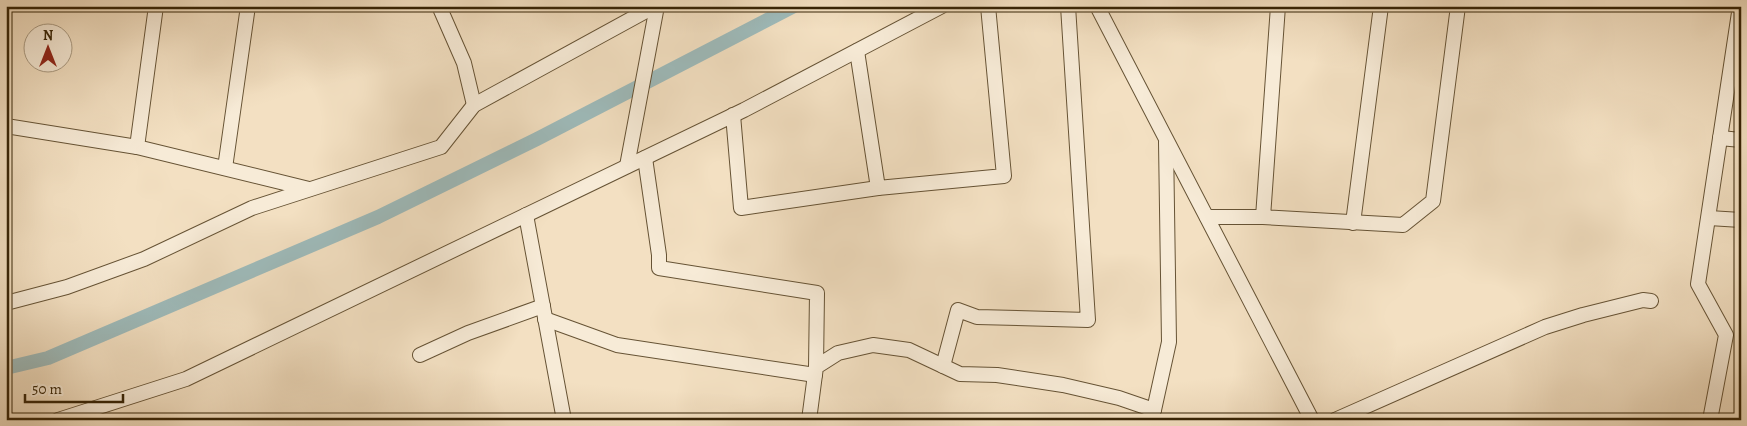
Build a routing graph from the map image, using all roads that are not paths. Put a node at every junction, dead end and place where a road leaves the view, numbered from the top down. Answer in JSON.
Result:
{"nodes":[{"id":1,"x":156,"y":6,"type":"edge"},
{"id":2,"x":248,"y":6,"type":"edge"},
{"id":3,"x":439,"y":6,"type":"edge"},
{"id":4,"x":656,"y":6,"type":"edge"},
{"id":5,"x":942,"y":6,"type":"edge"},
{"id":6,"x":988,"y":6,"type":"edge"},
{"id":7,"x":1068,"y":6,"type":"edge"},
{"id":8,"x":1098,"y":6,"type":"edge"},
{"id":9,"x":1278,"y":6,"type":"edge"},
{"id":10,"x":1381,"y":6,"type":"edge"},
{"id":11,"x":1458,"y":6,"type":"edge"},
{"id":12,"x":1740,"y":6,"type":"edge"},
{"id":13,"x":1738,"y":41,"type":"edge"},
{"id":14,"x":857,"y":51,"type":"junction"},
{"id":15,"x":474,"y":105,"type":"junction"},
{"id":16,"x":733,"y":115,"type":"junction"},
{"id":17,"x":6,"y":126,"type":"edge"},
{"id":18,"x":1166,"y":138,"type":"junction"},
{"id":19,"x":1720,"y":138,"type":"junction"},
{"id":20,"x":1741,"y":140,"type":"edge"},
{"id":21,"x":136,"y":147,"type":"junction"},
{"id":22,"x":645,"y":158,"type":"junction"},
{"id":23,"x":627,"y":166,"type":"junction"},
{"id":24,"x":225,"y":168,"type":"junction"},
{"id":25,"x":878,"y":188,"type":"junction"},
{"id":26,"x":310,"y":189,"type":"junction"},
{"id":27,"x":526,"y":215,"type":"junction"},
{"id":28,"x":1206,"y":217,"type":"junction"},
{"id":29,"x":1263,"y":217,"type":"junction"},
{"id":30,"x":1708,"y":218,"type":"junction"},
{"id":31,"x":1741,"y":220,"type":"edge"},
{"id":32,"x":1353,"y":223,"type":"junction"},
{"id":33,"x":1651,"y":301,"type":"dead end"},
{"id":34,"x":6,"y":303,"type":"edge"},
{"id":35,"x":544,"y":313,"type":"junction"},
{"id":36,"x":420,"y":355,"type":"dead end"},
{"id":37,"x":943,"y":366,"type":"junction"},
{"id":38,"x":815,"y":370,"type":"junction"},
{"id":39,"x":1151,"y":415,"type":"edge"},
{"id":40,"x":58,"y":420,"type":"edge"},
{"id":41,"x":564,"y":420,"type":"edge"},
{"id":42,"x":809,"y":420,"type":"edge"},
{"id":43,"x":1312,"y":420,"type":"edge"},
{"id":44,"x":1335,"y":420,"type":"edge"},
{"id":45,"x":1710,"y":420,"type":"edge"}],
"edges":[{"from":1,"to":21,"type":"street"},
{"from":2,"to":24,"type":"street"},
{"from":3,"to":15,"type":"street"},
{"from":4,"to":15,"type":"street"},
{"from":4,"to":23,"type":"street"},
{"from":5,"to":14,"type":"street"},
{"from":6,"to":25,"type":"street"},
{"from":7,"to":37,"type":"street"},
{"from":8,"to":18,"type":"street"},
{"from":9,"to":29,"type":"street"},
{"from":10,"to":32,"type":"street"},
{"from":11,"to":32,"type":"street"},
{"from":12,"to":13,"type":"street"},
{"from":13,"to":19,"type":"street"},
{"from":14,"to":16,"type":"street"},
{"from":14,"to":25,"type":"street"},
{"from":15,"to":26,"type":"street"},
{"from":16,"to":22,"type":"street"},
{"from":16,"to":25,"type":"street"},
{"from":17,"to":21,"type":"street"},
{"from":18,"to":28,"type":"street"},
{"from":18,"to":39,"type":"street"},
{"from":19,"to":20,"type":"street"},
{"from":19,"to":30,"type":"street"},
{"from":21,"to":24,"type":"street"},
{"from":22,"to":23,"type":"street"},
{"from":22,"to":38,"type":"street"},
{"from":23,"to":27,"type":"street"},
{"from":24,"to":26,"type":"street"},
{"from":26,"to":34,"type":"street"},
{"from":27,"to":35,"type":"street"},
{"from":27,"to":40,"type":"street"},
{"from":28,"to":29,"type":"street"},
{"from":28,"to":43,"type":"street"},
{"from":29,"to":32,"type":"street"},
{"from":30,"to":31,"type":"street"},
{"from":30,"to":45,"type":"street"},
{"from":33,"to":44,"type":"street"},
{"from":35,"to":36,"type":"street"},
{"from":35,"to":38,"type":"street"},
{"from":35,"to":41,"type":"street"},
{"from":37,"to":38,"type":"street"},
{"from":37,"to":39,"type":"street"},
{"from":38,"to":42,"type":"street"}]}
